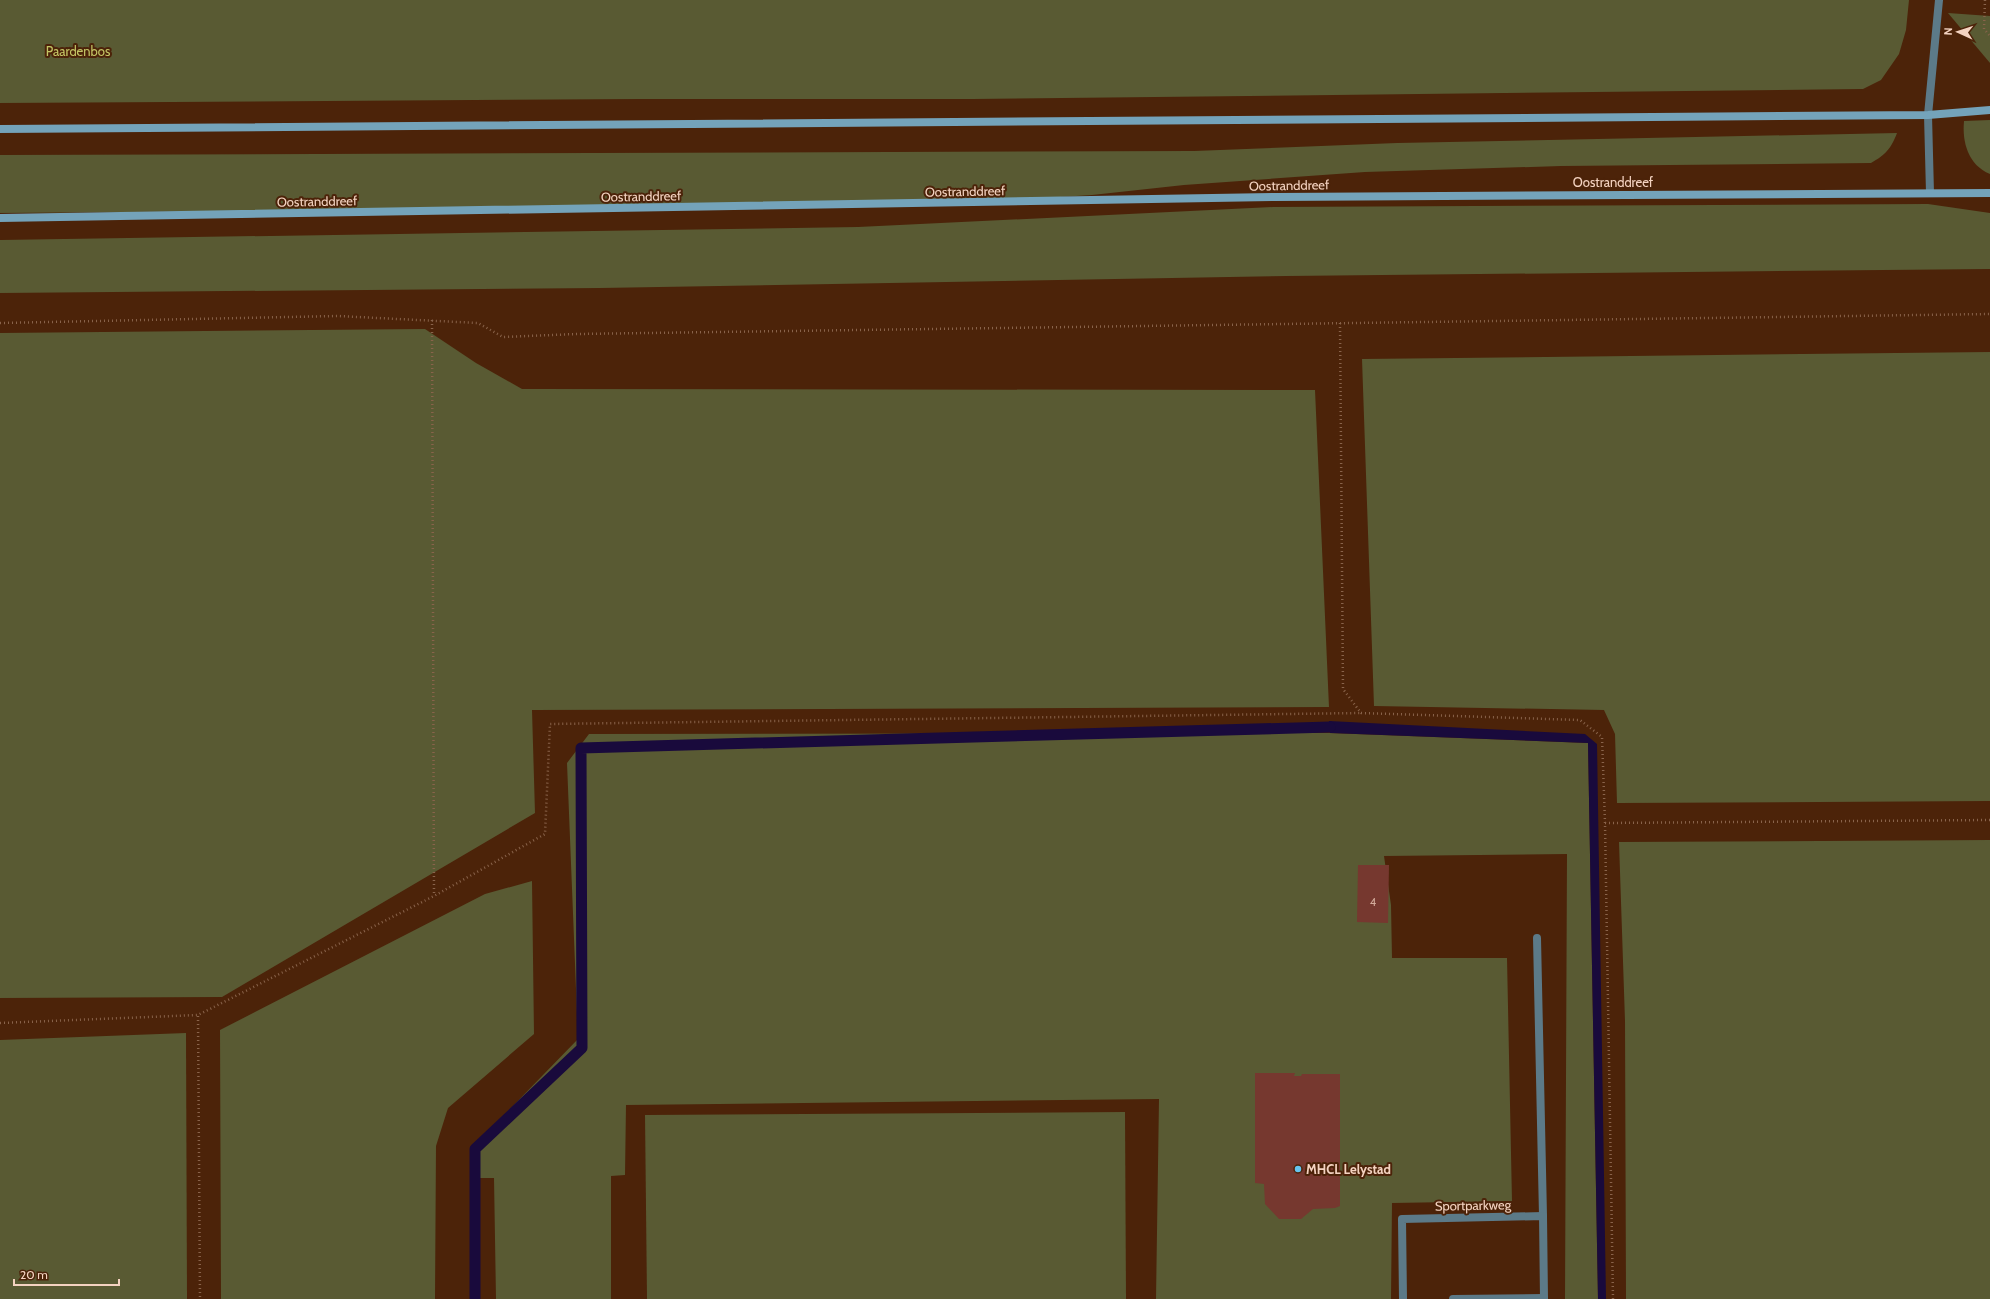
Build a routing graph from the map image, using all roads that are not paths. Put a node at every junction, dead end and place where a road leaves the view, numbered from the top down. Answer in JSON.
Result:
{"nodes":[{"id":1,"x":1939,"y":0,"type":"edge"},
{"id":2,"x":1990,"y":110,"type":"edge"},
{"id":3,"x":1928,"y":115,"type":"junction"},
{"id":4,"x":0,"y":129,"type":"edge"},
{"id":5,"x":1930,"y":193,"type":"junction"},
{"id":6,"x":1990,"y":193,"type":"edge"},
{"id":7,"x":0,"y":218,"type":"edge"},
{"id":8,"x":1537,"y":938,"type":"dead end"},
{"id":9,"x":1543,"y":1216,"type":"junction"},
{"id":10,"x":1544,"y":1298,"type":"edge"},
{"id":11,"x":1403,"y":1299,"type":"edge"},
{"id":12,"x":1452,"y":1299,"type":"edge"}],
"edges":[{"from":1,"to":3,"type":"lane"},
{"from":2,"to":3,"type":"main road"},
{"from":3,"to":4,"type":"main road"},
{"from":3,"to":5,"type":"lane"},
{"from":5,"to":6,"type":"main road","name":"Oostranddreef"},
{"from":5,"to":7,"type":"main road","name":"Oostranddreef"},
{"from":8,"to":9,"type":"lane"},
{"from":9,"to":10,"type":"lane"},
{"from":9,"to":11,"type":"lane","name":"Sportparkweg"},
{"from":10,"to":12,"type":"lane"}]}
